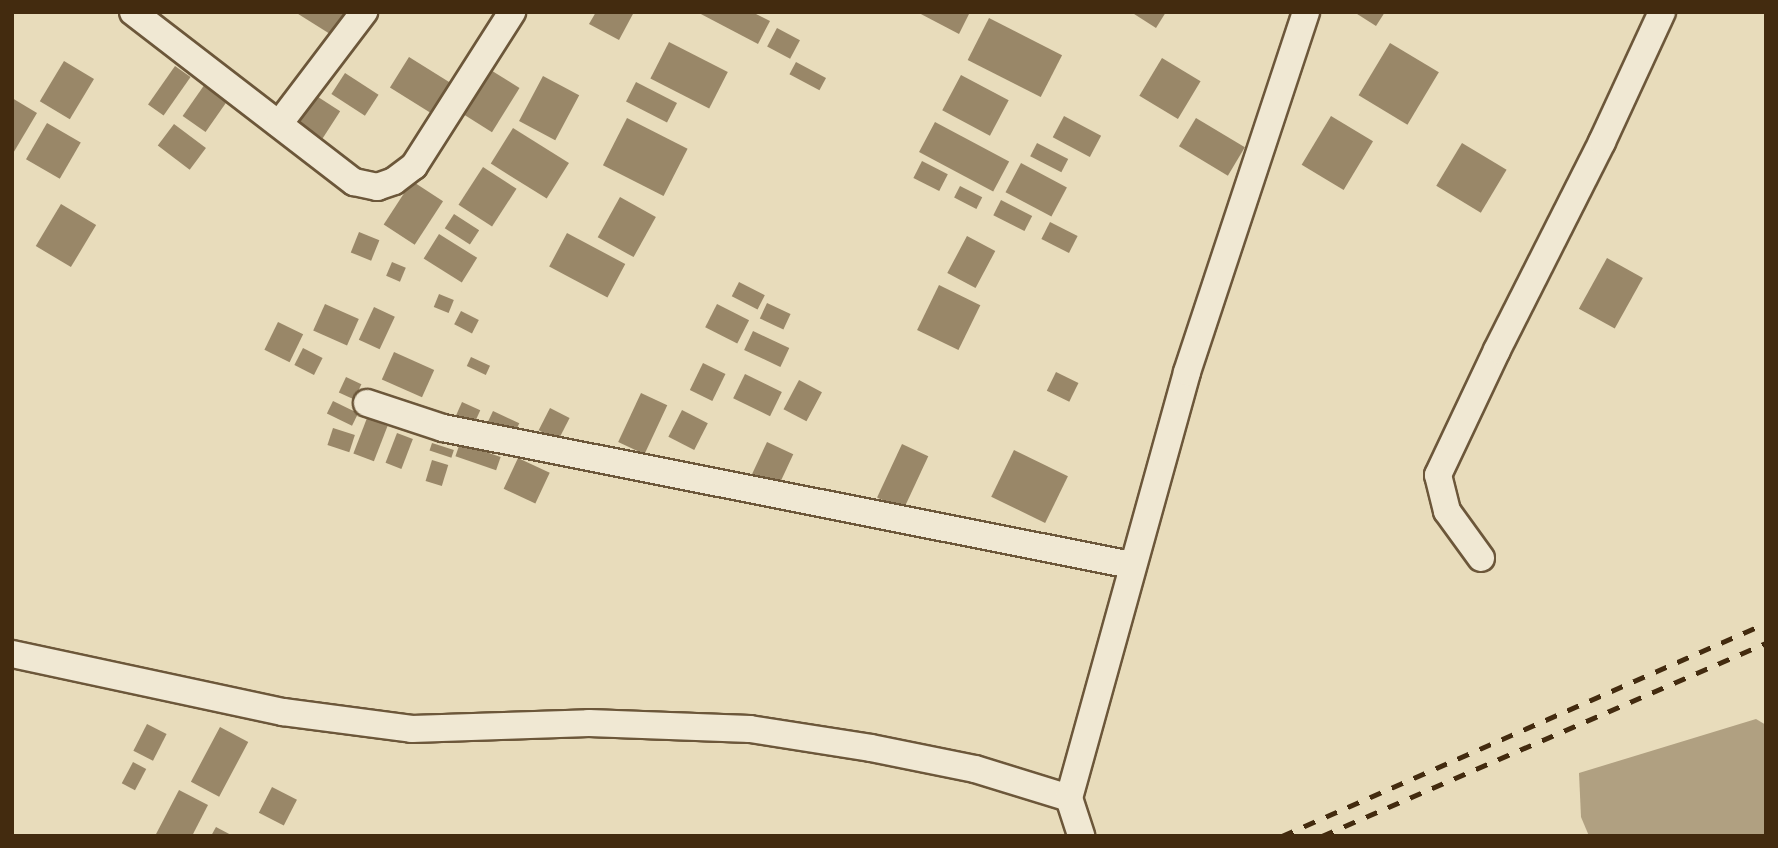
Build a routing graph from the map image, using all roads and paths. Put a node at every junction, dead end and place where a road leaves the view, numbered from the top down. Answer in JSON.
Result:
{"nodes":[{"id":1,"x":133,"y":12,"type":"edge"},
{"id":2,"x":364,"y":12,"type":"edge"},
{"id":3,"x":512,"y":12,"type":"edge"},
{"id":4,"x":1306,"y":12,"type":"edge"},
{"id":5,"x":1662,"y":12,"type":"edge"},
{"id":6,"x":279,"y":124,"type":"junction"},
{"id":7,"x":367,"y":403,"type":"dead end"},
{"id":8,"x":1480,"y":558,"type":"dead end"},
{"id":9,"x":1131,"y":565,"type":"junction"},
{"id":10,"x":12,"y":654,"type":"edge"},
{"id":11,"x":1069,"y":798,"type":"junction"},
{"id":12,"x":1081,"y":836,"type":"edge"}],
"edges":[{"from":1,"to":6,"type":"street"},
{"from":2,"to":6,"type":"street"},
{"from":3,"to":6,"type":"street"},
{"from":4,"to":9,"type":"street"},
{"from":5,"to":8,"type":"street"},
{"from":7,"to":9,"type":"street"},
{"from":9,"to":11,"type":"street"},
{"from":10,"to":11,"type":"street"},
{"from":11,"to":12,"type":"street"}]}
